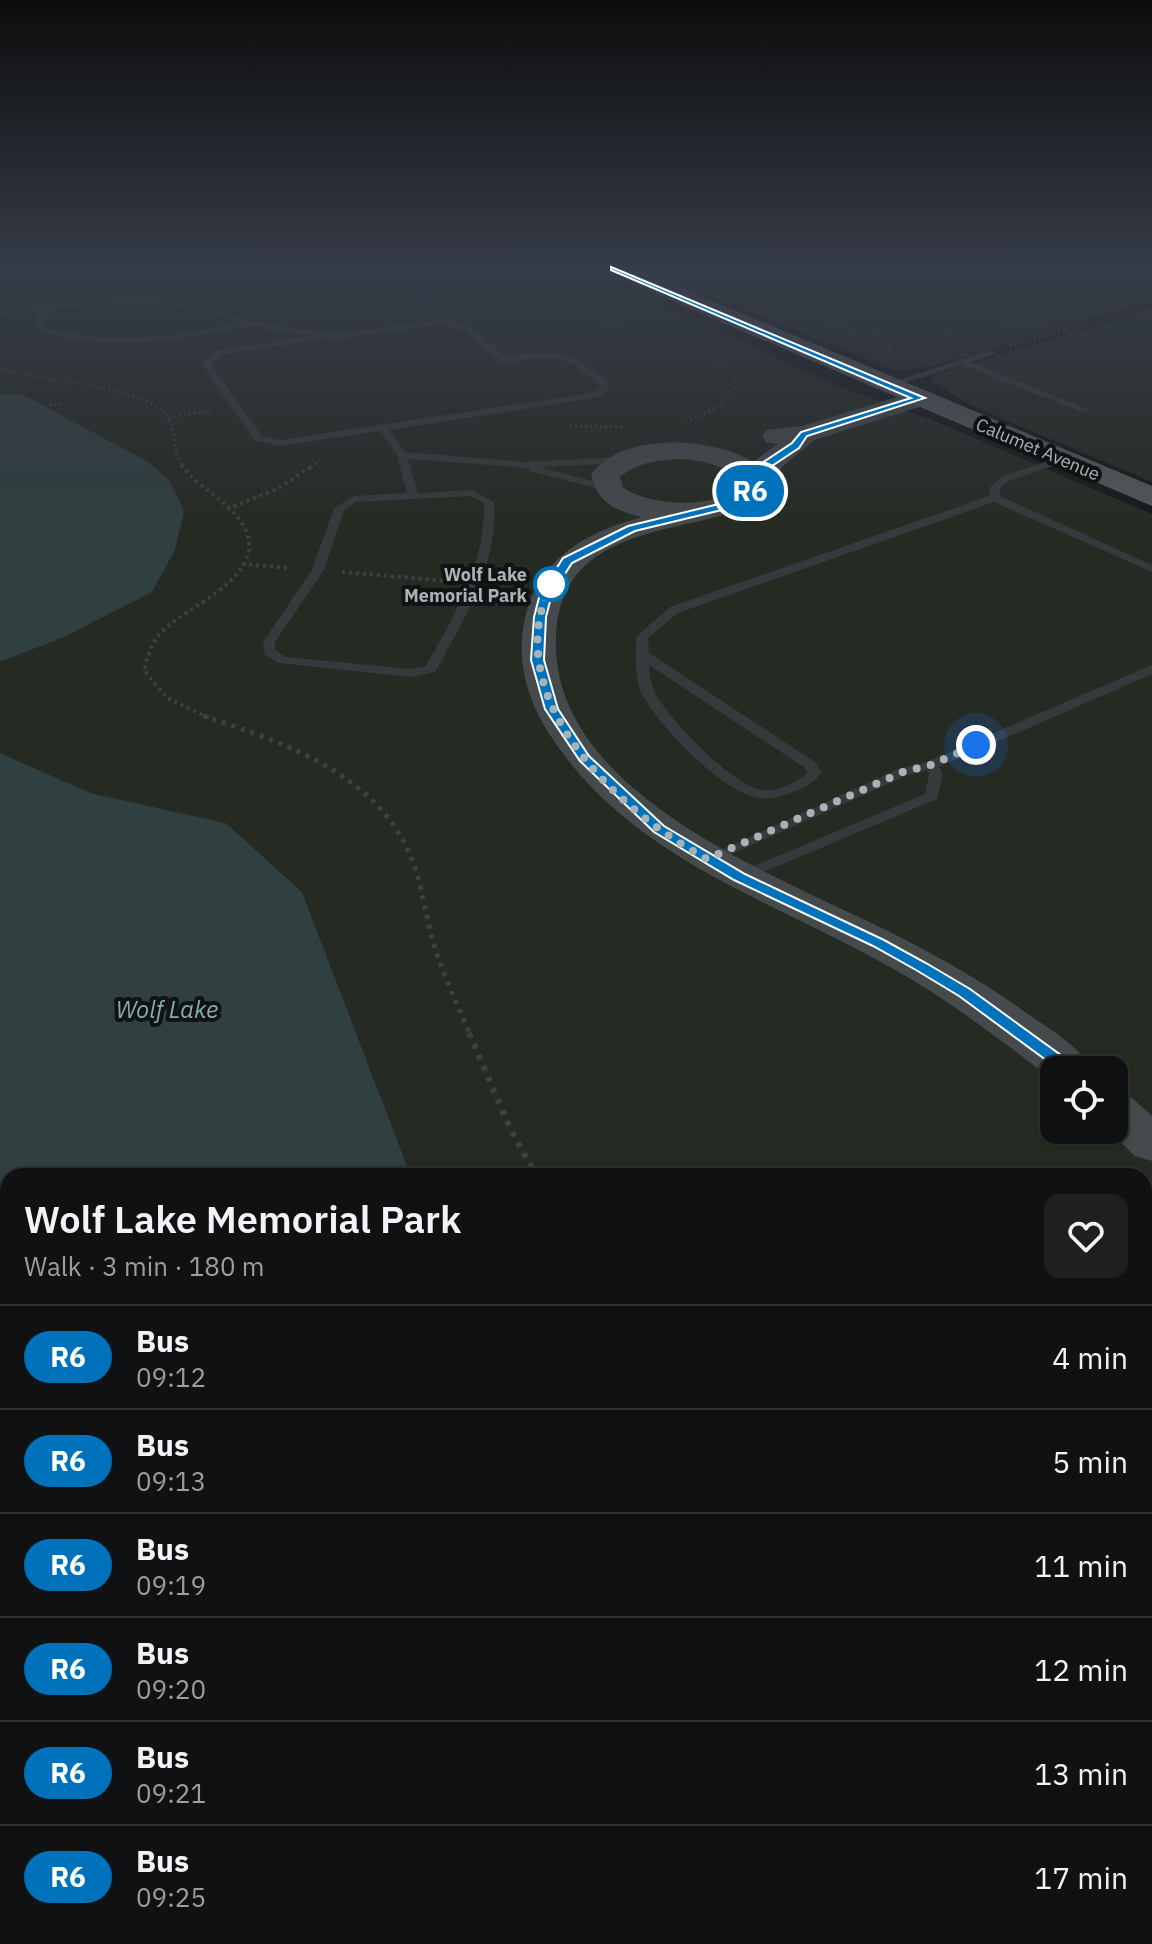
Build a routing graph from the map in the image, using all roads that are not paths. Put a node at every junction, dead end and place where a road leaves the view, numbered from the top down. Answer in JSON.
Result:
{"nodes":[{"id":1,"x":208,"y":359,"type":"edge"},
{"id":2,"x":574,"y":359,"type":"edge"},
{"id":3,"x":826,"y":359,"type":"edge"},
{"id":4,"x":969,"y":359,"type":"edge"},
{"id":5,"x":961,"y":361,"type":"junction"},
{"id":6,"x":888,"y":385,"type":"junction"},
{"id":7,"x":920,"y":398,"type":"junction"},
{"id":8,"x":1085,"y":410,"type":"dead end"},
{"id":9,"x":383,"y":428,"type":"junction"},
{"id":10,"x":804,"y":434,"type":"junction"},
{"id":11,"x":679,"y":451,"type":"junction"},
{"id":12,"x":402,"y":455,"type":"junction"},
{"id":13,"x":625,"y":459,"type":"junction"},
{"id":14,"x":1063,"y":459,"type":"junction"},
{"id":15,"x":524,"y":465,"type":"junction"},
{"id":16,"x":754,"y":479,"type":"junction"},
{"id":17,"x":609,"y":490,"type":"junction"},
{"id":18,"x":413,"y":494,"type":"junction"},
{"id":19,"x":1152,"y":497,"type":"edge"},
{"id":20,"x":994,"y":498,"type":"junction"},
{"id":21,"x":704,"y":510,"type":"junction"},
{"id":22,"x":567,"y":561,"type":"junction"},
{"id":23,"x":1152,"y":569,"type":"edge"},
{"id":24,"x":643,"y":655,"type":"junction"},
{"id":25,"x":1152,"y":669,"type":"edge"},
{"id":26,"x":931,"y":765,"type":"junction"},
{"id":27,"x":724,"y":868,"type":"junction"},
{"id":28,"x":1051,"y":1056,"type":"edge"},
{"id":29,"x":1128,"y":1121,"type":"edge"},
{"id":30,"x":1152,"y":1144,"type":"edge"}],
"edges":[{"from":1,"to":9,"type":"lane"},
{"from":2,"to":9,"type":"lane"},
{"from":3,"to":6,"type":"main road","name":"Calumet Avenue"},
{"from":4,"to":5,"type":"lane"},
{"from":5,"to":6,"type":"lane"},
{"from":5,"to":8,"type":"lane"},
{"from":6,"to":7,"type":"main road","name":"Calumet Avenue"},
{"from":7,"to":10,"type":"main road"},
{"from":7,"to":14,"type":"main road","name":"Calumet Avenue"},
{"from":9,"to":12,"type":"lane"},
{"from":10,"to":11,"type":"main road"},
{"from":10,"to":16,"type":"main road"},
{"from":11,"to":13,"type":"main road"},
{"from":11,"to":16,"type":"main road"},
{"from":12,"to":15,"type":"lane"},
{"from":12,"to":18,"type":"lane"},
{"from":13,"to":15,"type":"lane"},
{"from":13,"to":17,"type":"main road"},
{"from":14,"to":19,"type":"main road","name":"Calumet Avenue"},
{"from":14,"to":20,"type":"lane"},
{"from":15,"to":17,"type":"lane"},
{"from":16,"to":21,"type":"main road"},
{"from":17,"to":21,"type":"main road"},
{"from":17,"to":22,"type":"main road"},
{"from":18,"to":18,"type":"lane"},
{"from":20,"to":23,"type":"lane"},
{"from":20,"to":24,"type":"lane"},
{"from":21,"to":22,"type":"main road"},
{"from":22,"to":27,"type":"main road"},
{"from":24,"to":24,"type":"lane"},
{"from":25,"to":26,"type":"lane"},
{"from":26,"to":27,"type":"lane"},
{"from":26,"to":27,"type":"lane"},
{"from":27,"to":28,"type":"main road"},
{"from":29,"to":30,"type":"main road"}]}
